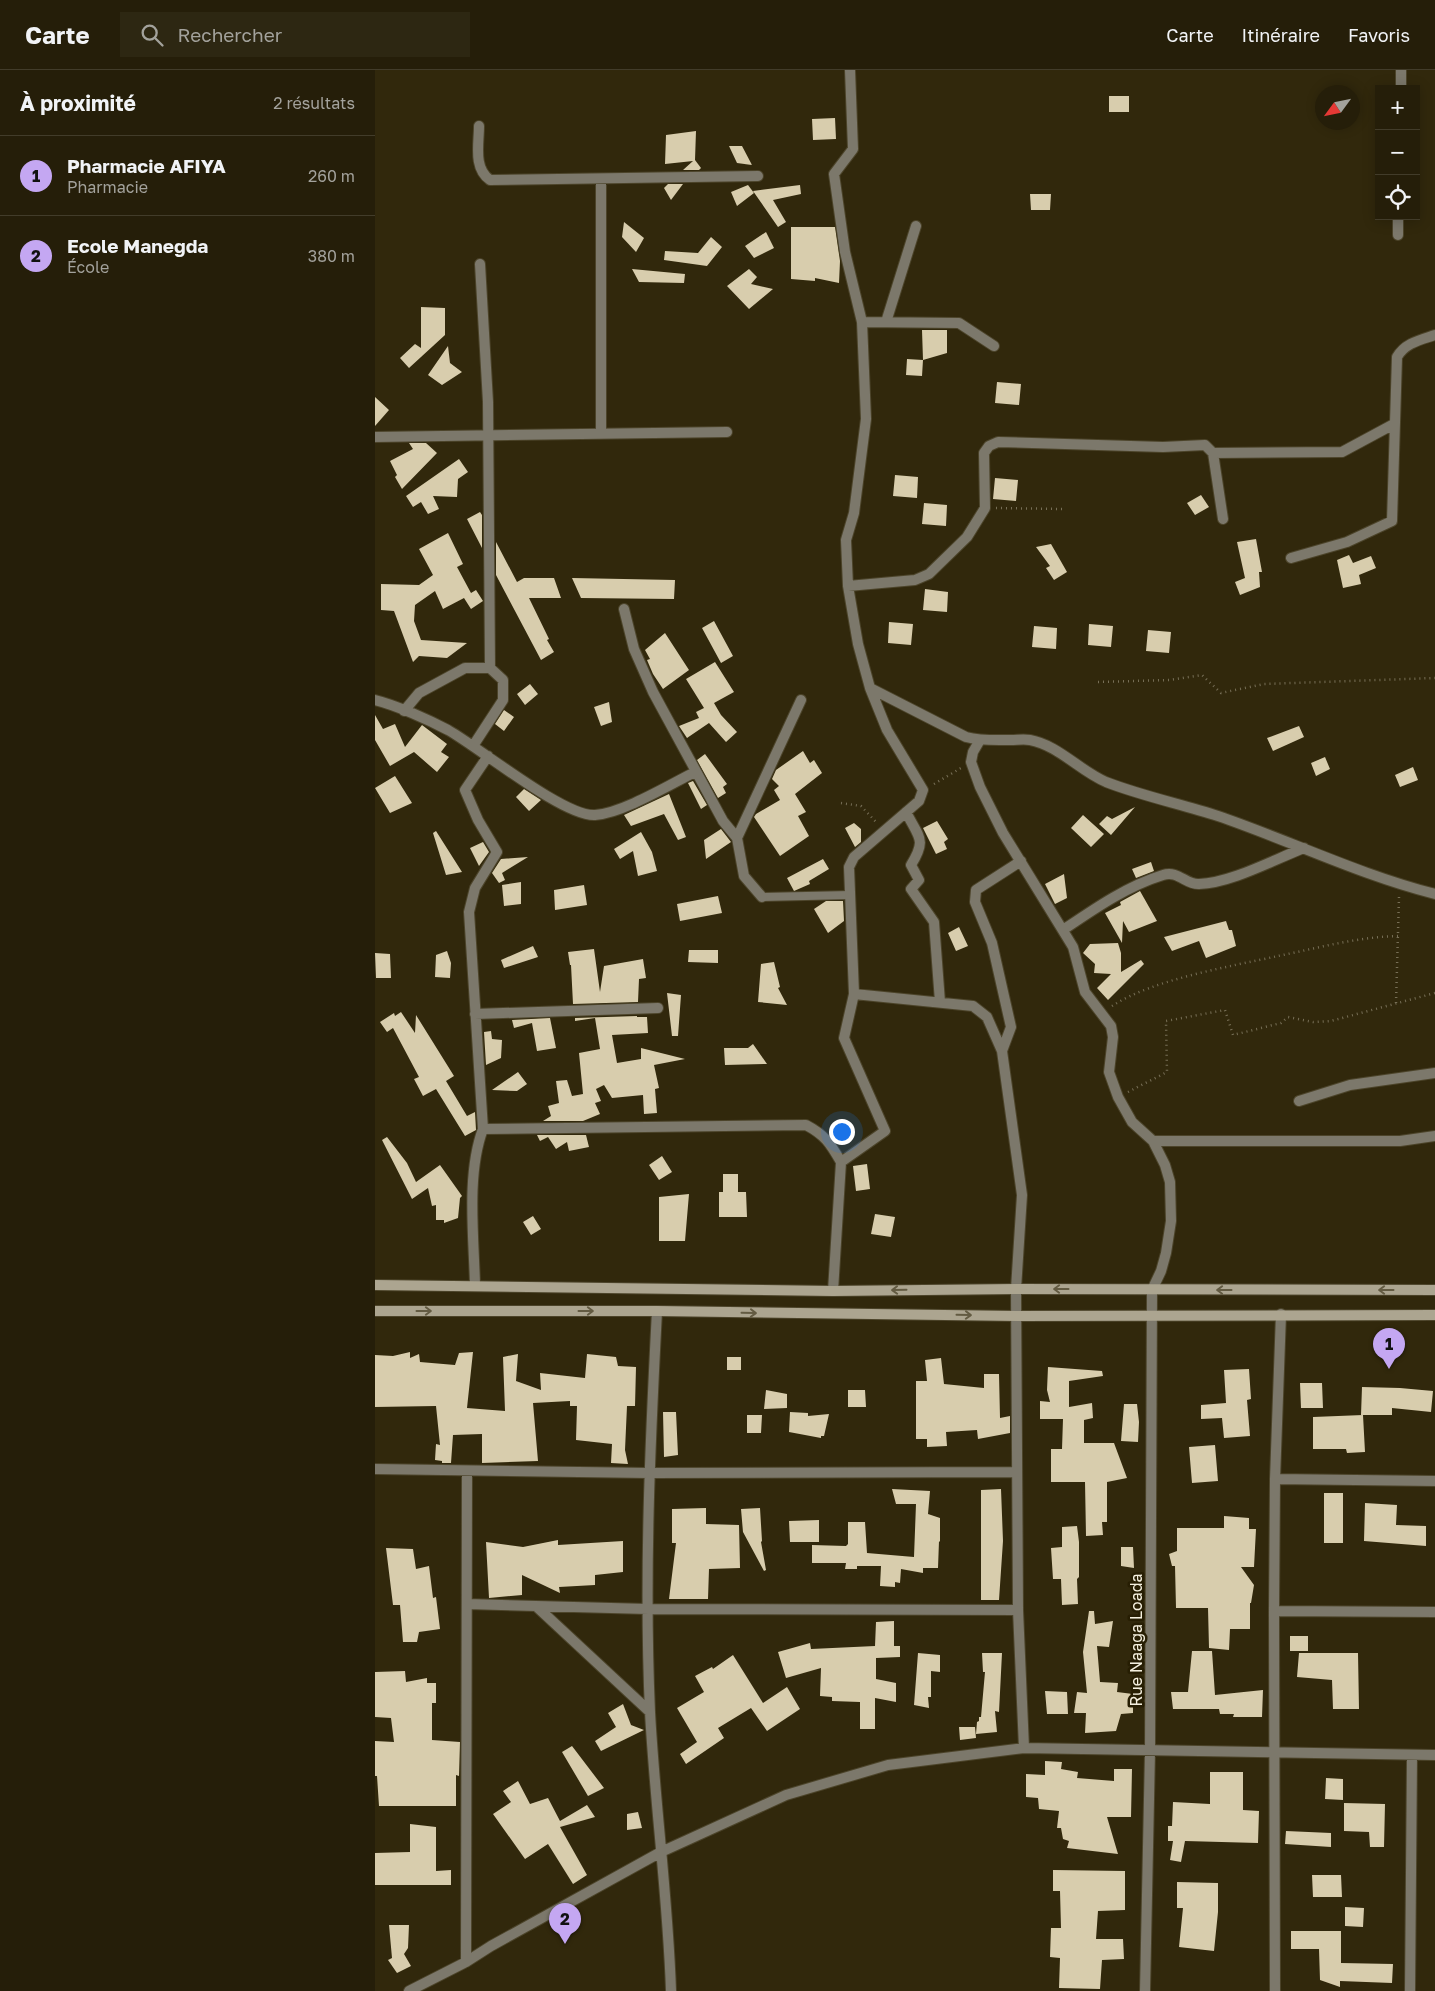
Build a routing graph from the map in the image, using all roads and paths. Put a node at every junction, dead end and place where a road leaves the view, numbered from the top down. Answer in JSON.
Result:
{"nodes":[{"id":1,"x":850,"y":70,"type":"edge"},
{"id":2,"x":1401,"y":70,"type":"edge"},
{"id":3,"x":1401,"y":85,"type":"edge"},
{"id":4,"x":479,"y":126,"type":"dead end"},
{"id":5,"x":758,"y":176,"type":"dead end"},
{"id":6,"x":601,"y":179,"type":"junction"},
{"id":7,"x":1398,"y":220,"type":"edge"},
{"id":8,"x":916,"y":226,"type":"dead end"},
{"id":9,"x":1398,"y":235,"type":"dead end"},
{"id":10,"x":480,"y":264,"type":"dead end"},
{"id":11,"x":862,"y":322,"type":"junction"},
{"id":12,"x":886,"y":322,"type":"junction"},
{"id":13,"x":1435,"y":335,"type":"edge"},
{"id":14,"x":994,"y":346,"type":"dead end"},
{"id":15,"x":1394,"y":424,"type":"junction"},
{"id":16,"x":727,"y":432,"type":"dead end"},
{"id":17,"x":601,"y":434,"type":"junction"},
{"id":18,"x":489,"y":435,"type":"junction"},
{"id":19,"x":375,"y":437,"type":"edge"},
{"id":20,"x":1213,"y":453,"type":"junction"},
{"id":21,"x":985,"y":508,"type":"junction"},
{"id":22,"x":1062,"y":509,"type":"dead end"},
{"id":23,"x":1223,"y":519,"type":"dead end"},
{"id":24,"x":1291,"y":558,"type":"dead end"},
{"id":25,"x":848,"y":586,"type":"junction"},
{"id":26,"x":624,"y":609,"type":"dead end"},
{"id":27,"x":490,"y":668,"type":"junction"},
{"id":28,"x":1435,"y":678,"type":"edge"},
{"id":29,"x":1098,"y":682,"type":"dead end"},
{"id":30,"x":871,"y":688,"type":"junction"},
{"id":31,"x":375,"y":700,"type":"edge"},
{"id":32,"x":801,"y":700,"type":"dead end"},
{"id":33,"x":404,"y":711,"type":"junction"},
{"id":34,"x":980,"y":740,"type":"junction"},
{"id":35,"x":473,"y":746,"type":"junction"},
{"id":36,"x":488,"y":756,"type":"junction"},
{"id":37,"x":971,"y":762,"type":"junction"},
{"id":38,"x":695,"y":772,"type":"junction"},
{"id":39,"x":923,"y":790,"type":"junction"},
{"id":40,"x":841,"y":803,"type":"dead end"},
{"id":41,"x":906,"y":812,"type":"junction"},
{"id":42,"x":884,"y":830,"type":"junction"},
{"id":43,"x":737,"y":838,"type":"junction"},
{"id":44,"x":1304,"y":848,"type":"junction"},
{"id":45,"x":1021,"y":861,"type":"junction"},
{"id":46,"x":1399,"y":885,"type":"junction"},
{"id":47,"x":1435,"y":894,"type":"edge"},
{"id":48,"x":850,"y":895,"type":"junction"},
{"id":49,"x":762,"y":897,"type":"joint"},
{"id":50,"x":1063,"y":930,"type":"junction"},
{"id":51,"x":1398,"y":936,"type":"junction"},
{"id":52,"x":1435,"y":993,"type":"edge"},
{"id":53,"x":854,"y":994,"type":"junction"},
{"id":54,"x":940,"y":1002,"type":"junction"},
{"id":55,"x":1396,"y":1003,"type":"junction"},
{"id":56,"x":658,"y":1008,"type":"dead end"},
{"id":57,"x":1102,"y":1012,"type":"junction"},
{"id":58,"x":475,"y":1014,"type":"junction"},
{"id":59,"x":1002,"y":1051,"type":"junction"},
{"id":60,"x":1435,"y":1074,"type":"edge"},
{"id":61,"x":1118,"y":1097,"type":"junction"},
{"id":62,"x":1299,"y":1101,"type":"dead end"},
{"id":63,"x":483,"y":1129,"type":"junction"},
{"id":64,"x":1435,"y":1136,"type":"edge"},
{"id":65,"x":1153,"y":1141,"type":"junction"},
{"id":66,"x":841,"y":1162,"type":"junction"},
{"id":67,"x":375,"y":1285,"type":"edge"},
{"id":68,"x":475,"y":1286,"type":"junction"},
{"id":69,"x":1016,"y":1288,"type":"junction"},
{"id":70,"x":1153,"y":1290,"type":"junction"},
{"id":71,"x":1435,"y":1290,"type":"edge"},
{"id":72,"x":833,"y":1291,"type":"junction"},
{"id":73,"x":375,"y":1311,"type":"edge"},
{"id":74,"x":657,"y":1312,"type":"junction"},
{"id":75,"x":1152,"y":1314,"type":"junction"},
{"id":76,"x":1281,"y":1314,"type":"junction"},
{"id":77,"x":1435,"y":1314,"type":"edge"},
{"id":78,"x":1017,"y":1316,"type":"junction"},
{"id":79,"x":375,"y":1469,"type":"edge"},
{"id":80,"x":467,"y":1471,"type":"junction"},
{"id":81,"x":1017,"y":1472,"type":"junction"},
{"id":82,"x":649,"y":1473,"type":"junction"},
{"id":83,"x":1275,"y":1479,"type":"junction"},
{"id":84,"x":1435,"y":1481,"type":"edge"},
{"id":85,"x":467,"y":1604,"type":"junction"},
{"id":86,"x":537,"y":1606,"type":"junction"},
{"id":87,"x":648,"y":1610,"type":"junction"},
{"id":88,"x":1018,"y":1610,"type":"junction"},
{"id":89,"x":1274,"y":1611,"type":"junction"},
{"id":90,"x":1435,"y":1612,"type":"edge"},
{"id":91,"x":651,"y":1712,"type":"junction"},
{"id":92,"x":1024,"y":1748,"type":"junction"},
{"id":93,"x":1150,"y":1751,"type":"junction"},
{"id":94,"x":1274,"y":1754,"type":"junction"},
{"id":95,"x":1412,"y":1755,"type":"junction"},
{"id":96,"x":1435,"y":1755,"type":"edge"},
{"id":97,"x":661,"y":1852,"type":"junction"},
{"id":98,"x":466,"y":1962,"type":"junction"},
{"id":99,"x":409,"y":1991,"type":"edge"},
{"id":100,"x":671,"y":1991,"type":"edge"},
{"id":101,"x":1145,"y":1991,"type":"edge"},
{"id":102,"x":1275,"y":1991,"type":"edge"},
{"id":103,"x":1410,"y":1991,"type":"edge"}],
"edges":[{"from":1,"to":11,"type":"street"},
{"from":2,"to":3,"type":"street"},
{"from":4,"to":6,"type":"street"},
{"from":5,"to":6,"type":"street"},
{"from":6,"to":17,"type":"street"},
{"from":7,"to":9,"type":"street"},
{"from":8,"to":12,"type":"street"},
{"from":10,"to":18,"type":"street"},
{"from":11,"to":12,"type":"street"},
{"from":11,"to":25,"type":"street"},
{"from":12,"to":14,"type":"street"},
{"from":13,"to":15,"type":"street"},
{"from":15,"to":20,"type":"street"},
{"from":15,"to":24,"type":"street"},
{"from":16,"to":17,"type":"street"},
{"from":17,"to":18,"type":"street"},
{"from":18,"to":19,"type":"street"},
{"from":18,"to":27,"type":"street"},
{"from":20,"to":21,"type":"street"},
{"from":20,"to":23,"type":"street"},
{"from":21,"to":22,"type":"path"},
{"from":21,"to":25,"type":"street"},
{"from":25,"to":30,"type":"street"},
{"from":26,"to":38,"type":"street"},
{"from":27,"to":33,"type":"street"},
{"from":27,"to":35,"type":"street"},
{"from":28,"to":29,"type":"path"},
{"from":30,"to":34,"type":"street"},
{"from":30,"to":39,"type":"street"},
{"from":31,"to":33,"type":"street"},
{"from":32,"to":43,"type":"street"},
{"from":33,"to":35,"type":"street"},
{"from":34,"to":37,"type":"street"},
{"from":34,"to":44,"type":"street"},
{"from":35,"to":36,"type":"street"},
{"from":36,"to":38,"type":"street"},
{"from":36,"to":58,"type":"street"},
{"from":37,"to":39,"type":"path"},
{"from":37,"to":45,"type":"street"},
{"from":38,"to":43,"type":"street"},
{"from":39,"to":41,"type":"street"},
{"from":40,"to":42,"type":"path"},
{"from":41,"to":42,"type":"street"},
{"from":41,"to":54,"type":"street"},
{"from":42,"to":48,"type":"street"},
{"from":43,"to":49,"type":"street"},
{"from":44,"to":46,"type":"street"},
{"from":44,"to":50,"type":"street"},
{"from":45,"to":50,"type":"street"},
{"from":45,"to":59,"type":"street"},
{"from":46,"to":47,"type":"street"},
{"from":46,"to":51,"type":"path"},
{"from":48,"to":49,"type":"lane"},
{"from":48,"to":53,"type":"street"},
{"from":50,"to":57,"type":"street"},
{"from":51,"to":55,"type":"path"},
{"from":51,"to":57,"type":"path"},
{"from":52,"to":55,"type":"path"},
{"from":53,"to":54,"type":"street"},
{"from":53,"to":66,"type":"street"},
{"from":54,"to":59,"type":"street"},
{"from":55,"to":61,"type":"path"},
{"from":56,"to":58,"type":"street"},
{"from":57,"to":61,"type":"street"},
{"from":58,"to":63,"type":"street"},
{"from":59,"to":69,"type":"street"},
{"from":60,"to":62,"type":"street"},
{"from":61,"to":65,"type":"street"},
{"from":63,"to":66,"type":"street"},
{"from":63,"to":68,"type":"street"},
{"from":64,"to":65,"type":"street"},
{"from":65,"to":70,"type":"street","name":"Rue Naaga Loada"},
{"from":66,"to":72,"type":"street"},
{"from":67,"to":68,"type":"main road"},
{"from":68,"to":72,"type":"main road"},
{"from":70,"to":69,"type":"main road","one_way":true},
{"from":69,"to":72,"type":"main road","one_way":true},
{"from":69,"to":78,"type":"street"},
{"from":71,"to":70,"type":"main road","one_way":true},
{"from":70,"to":75,"type":"street","name":"Rue Naaga Loada"},
{"from":73,"to":74,"type":"main road","one_way":true},
{"from":74,"to":78,"type":"main road","one_way":true},
{"from":74,"to":82,"type":"street"},
{"from":75,"to":76,"type":"main road"},
{"from":75,"to":78,"type":"main road"},
{"from":75,"to":93,"type":"street","name":"Rue Naaga Loada"},
{"from":76,"to":77,"type":"main road"},
{"from":76,"to":83,"type":"street"},
{"from":78,"to":81,"type":"street"},
{"from":79,"to":80,"type":"street"},
{"from":80,"to":82,"type":"street"},
{"from":80,"to":85,"type":"street"},
{"from":81,"to":82,"type":"street"},
{"from":81,"to":88,"type":"street"},
{"from":82,"to":87,"type":"street"},
{"from":83,"to":84,"type":"street"},
{"from":83,"to":89,"type":"street"},
{"from":85,"to":86,"type":"street"},
{"from":85,"to":98,"type":"street"},
{"from":86,"to":87,"type":"street"},
{"from":86,"to":91,"type":"street"},
{"from":87,"to":88,"type":"street"},
{"from":87,"to":91,"type":"street"},
{"from":88,"to":92,"type":"street"},
{"from":89,"to":90,"type":"street"},
{"from":89,"to":94,"type":"street"},
{"from":91,"to":97,"type":"street"},
{"from":92,"to":93,"type":"street"},
{"from":92,"to":97,"type":"street"},
{"from":93,"to":94,"type":"street"},
{"from":93,"to":101,"type":"street","name":"Rue Naaga Loada"},
{"from":94,"to":95,"type":"street"},
{"from":94,"to":102,"type":"street"},
{"from":95,"to":96,"type":"street"},
{"from":95,"to":103,"type":"street"},
{"from":97,"to":98,"type":"street"},
{"from":97,"to":100,"type":"street"},
{"from":98,"to":99,"type":"street"}]}
